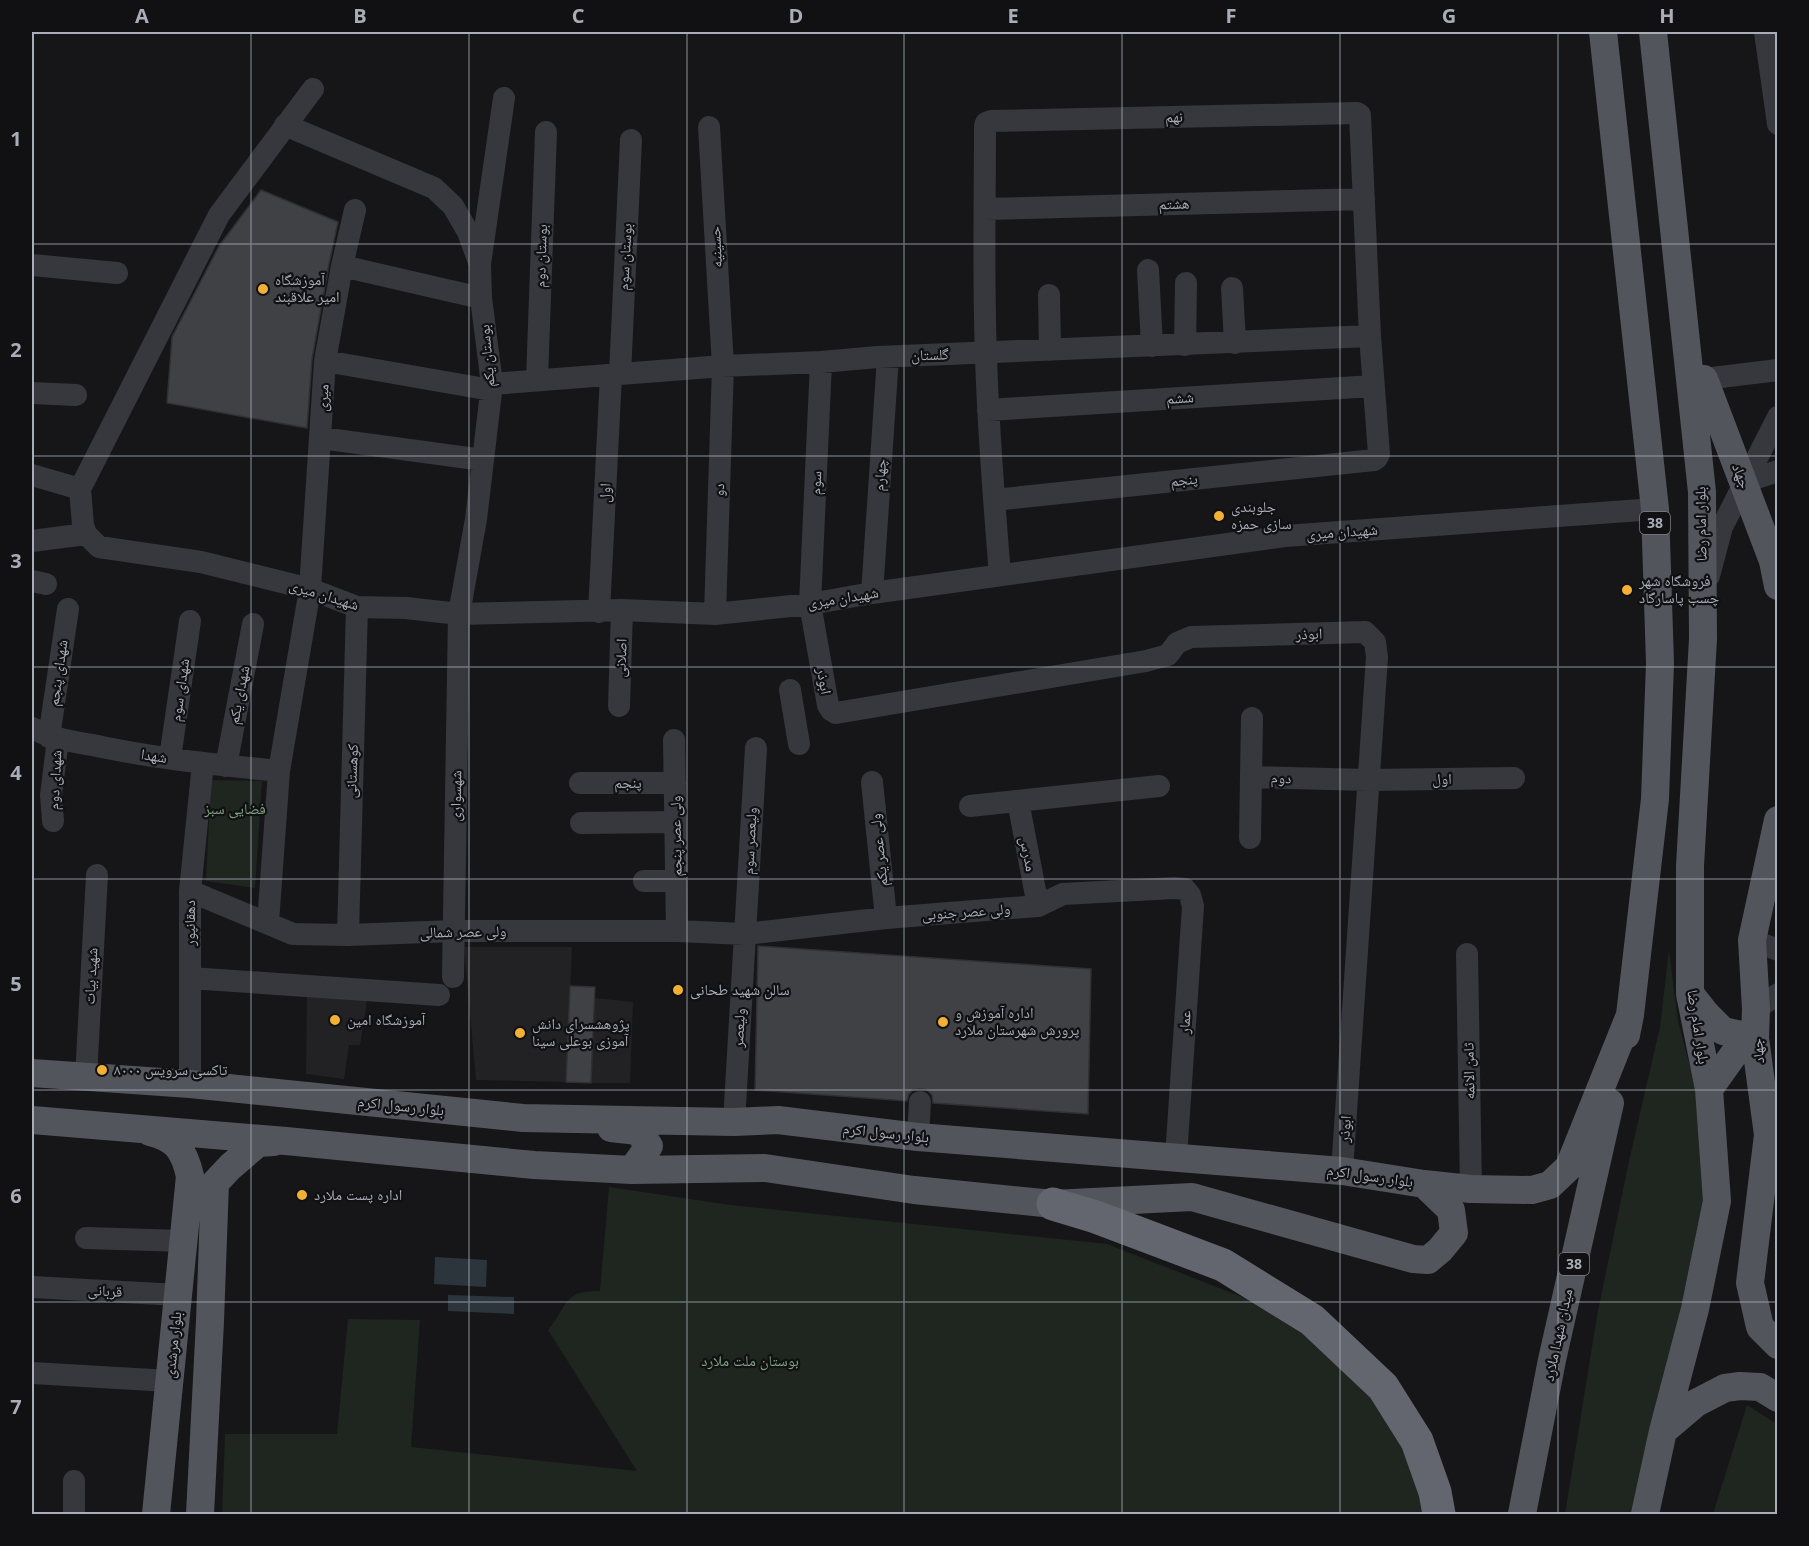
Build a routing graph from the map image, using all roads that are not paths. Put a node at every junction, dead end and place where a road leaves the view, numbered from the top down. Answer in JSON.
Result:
{"nodes":[{"id":1,"x":1603,"y":32,"type":"edge"},
{"id":2,"x":1653,"y":32,"type":"edge"},
{"id":3,"x":1765,"y":32,"type":"edge"},
{"id":4,"x":313,"y":89,"type":"dead end"},
{"id":5,"x":504,"y":98,"type":"dead end"},
{"id":6,"x":1777,"y":115,"type":"edge"},
{"id":7,"x":285,"y":125,"type":"junction"},
{"id":8,"x":709,"y":128,"type":"dead end"},
{"id":9,"x":546,"y":132,"type":"dead end"},
{"id":10,"x":631,"y":140,"type":"dead end"},
{"id":11,"x":1364,"y":199,"type":"junction"},
{"id":12,"x":985,"y":209,"type":"junction"},
{"id":13,"x":355,"y":210,"type":"dead end"},
{"id":14,"x":480,"y":264,"type":"junction"},
{"id":15,"x":32,"y":265,"type":"edge"},
{"id":16,"x":342,"y":266,"type":"junction"},
{"id":17,"x":1148,"y":270,"type":"dead end"},
{"id":18,"x":117,"y":273,"type":"dead end"},
{"id":19,"x":1186,"y":283,"type":"dead end"},
{"id":20,"x":1232,"y":288,"type":"dead end"},
{"id":21,"x":1049,"y":295,"type":"dead end"},
{"id":22,"x":481,"y":298,"type":"junction"},
{"id":23,"x":1370,"y":336,"type":"junction"},
{"id":24,"x":1235,"y":343,"type":"junction"},
{"id":25,"x":1185,"y":345,"type":"junction"},
{"id":26,"x":1152,"y":346,"type":"junction"},
{"id":27,"x":1050,"y":351,"type":"junction"},
{"id":28,"x":986,"y":353,"type":"junction"},
{"id":29,"x":888,"y":357,"type":"junction"},
{"id":30,"x":325,"y":361,"type":"junction"},
{"id":31,"x":821,"y":362,"type":"junction"},
{"id":32,"x":723,"y":366,"type":"junction"},
{"id":33,"x":1778,"y":370,"type":"edge"},
{"id":34,"x":616,"y":374,"type":"junction"},
{"id":35,"x":537,"y":379,"type":"junction"},
{"id":36,"x":1697,"y":380,"type":"junction"},
{"id":37,"x":1373,"y":386,"type":"junction"},
{"id":38,"x":491,"y":387,"type":"junction"},
{"id":39,"x":32,"y":393,"type":"edge"},
{"id":40,"x":76,"y":395,"type":"dead end"},
{"id":41,"x":988,"y":410,"type":"junction"},
{"id":42,"x":1778,"y":417,"type":"edge"},
{"id":43,"x":321,"y":438,"type":"junction"},
{"id":44,"x":483,"y":460,"type":"junction"},
{"id":45,"x":1778,"y":471,"type":"edge"},
{"id":46,"x":32,"y":475,"type":"edge"},
{"id":47,"x":1744,"y":482,"type":"junction"},
{"id":48,"x":80,"y":489,"type":"junction"},
{"id":49,"x":994,"y":500,"type":"junction"},
{"id":50,"x":1655,"y":509,"type":"junction"},
{"id":51,"x":86,"y":534,"type":"junction"},
{"id":52,"x":32,"y":542,"type":"edge"},
{"id":53,"x":1776,"y":569,"type":"edge"},
{"id":54,"x":1000,"y":575,"type":"junction"},
{"id":55,"x":310,"y":589,"type":"junction"},
{"id":56,"x":872,"y":594,"type":"junction"},
{"id":57,"x":1702,"y":600,"type":"junction"},
{"id":58,"x":810,"y":604,"type":"junction"},
{"id":59,"x":357,"y":607,"type":"junction"},
{"id":60,"x":68,"y":609,"type":"dead end"},
{"id":61,"x":622,"y":610,"type":"junction"},
{"id":62,"x":599,"y":612,"type":"junction"},
{"id":63,"x":459,"y":614,"type":"junction"},
{"id":64,"x":715,"y":614,"type":"junction"},
{"id":65,"x":190,"y":621,"type":"dead end"},
{"id":66,"x":253,"y":624,"type":"dead end"},
{"id":67,"x":828,"y":705,"type":"junction"},
{"id":68,"x":619,"y":706,"type":"dead end"},
{"id":69,"x":1252,"y":718,"type":"dead end"},
{"id":70,"x":46,"y":735,"type":"edge"},
{"id":71,"x":674,"y":740,"type":"dead end"},
{"id":72,"x":799,"y":744,"type":"dead end"},
{"id":73,"x":756,"y":748,"type":"dead end"},
{"id":74,"x":170,"y":758,"type":"junction"},
{"id":75,"x":203,"y":764,"type":"junction"},
{"id":76,"x":226,"y":766,"type":"junction"},
{"id":77,"x":279,"y":771,"type":"junction"},
{"id":78,"x":1251,"y":777,"type":"junction"},
{"id":79,"x":1514,"y":778,"type":"dead end"},
{"id":80,"x":1369,"y":780,"type":"junction"},
{"id":81,"x":872,"y":782,"type":"dead end"},
{"id":82,"x":580,"y":783,"type":"dead end"},
{"id":83,"x":675,"y":783,"type":"junction"},
{"id":84,"x":1159,"y":786,"type":"dead end"},
{"id":85,"x":1018,"y":801,"type":"junction"},
{"id":86,"x":970,"y":806,"type":"dead end"},
{"id":87,"x":1778,"y":820,"type":"edge"},
{"id":88,"x":53,"y":821,"type":"dead end"},
{"id":89,"x":675,"y":822,"type":"junction"},
{"id":90,"x":581,"y":823,"type":"dead end"},
{"id":91,"x":1250,"y":838,"type":"dead end"},
{"id":92,"x":97,"y":875,"type":"dead end"},
{"id":93,"x":644,"y":881,"type":"dead end"},
{"id":94,"x":676,"y":881,"type":"junction"},
{"id":95,"x":1185,"y":889,"type":"joint"},
{"id":96,"x":190,"y":891,"type":"junction"},
{"id":97,"x":1038,"y":906,"type":"junction"},
{"id":98,"x":886,"y":918,"type":"junction"},
{"id":99,"x":268,"y":923,"type":"junction"},
{"id":100,"x":453,"y":931,"type":"junction"},
{"id":101,"x":677,"y":931,"type":"junction"},
{"id":102,"x":745,"y":934,"type":"junction"},
{"id":103,"x":348,"y":935,"type":"junction"},
{"id":104,"x":1765,"y":945,"type":"edge"},
{"id":105,"x":1467,"y":954,"type":"dead end"},
{"id":106,"x":453,"y":977,"type":"dead end"},
{"id":107,"x":190,"y":978,"type":"junction"},
{"id":108,"x":1690,"y":994,"type":"junction"},
{"id":109,"x":439,"y":995,"type":"dead end"},
{"id":110,"x":1767,"y":1001,"type":"edge"},
{"id":111,"x":1630,"y":1015,"type":"junction"},
{"id":112,"x":1755,"y":1038,"type":"junction"},
{"id":113,"x":32,"y":1073,"type":"edge"},
{"id":114,"x":86,"y":1077,"type":"junction"},
{"id":115,"x":190,"y":1084,"type":"junction"},
{"id":116,"x":1708,"y":1089,"type":"junction"},
{"id":117,"x":920,"y":1102,"type":"dead end"},
{"id":118,"x":523,"y":1118,"type":"junction"},
{"id":119,"x":32,"y":1120,"type":"edge"},
{"id":120,"x":778,"y":1120,"type":"junction"},
{"id":121,"x":734,"y":1122,"type":"junction"},
{"id":122,"x":136,"y":1128,"type":"junction"},
{"id":123,"x":918,"y":1137,"type":"junction"},
{"id":124,"x":286,"y":1141,"type":"junction"},
{"id":125,"x":1176,"y":1157,"type":"junction"},
{"id":126,"x":765,"y":1168,"type":"junction"},
{"id":127,"x":632,"y":1170,"type":"junction"},
{"id":128,"x":1342,"y":1171,"type":"junction"},
{"id":129,"x":203,"y":1180,"type":"junction"},
{"id":130,"x":1424,"y":1184,"type":"junction"},
{"id":131,"x":1471,"y":1189,"type":"junction"},
{"id":132,"x":1053,"y":1204,"type":"junction"},
{"id":133,"x":86,"y":1238,"type":"dead end"},
{"id":134,"x":184,"y":1241,"type":"junction"},
{"id":135,"x":32,"y":1287,"type":"edge"},
{"id":136,"x":177,"y":1308,"type":"junction"},
{"id":137,"x":210,"y":1321,"type":"junction"},
{"id":138,"x":1778,"y":1345,"type":"edge"},
{"id":139,"x":32,"y":1373,"type":"edge"},
{"id":140,"x":170,"y":1381,"type":"junction"},
{"id":141,"x":205,"y":1398,"type":"junction"},
{"id":142,"x":1778,"y":1398,"type":"edge"},
{"id":143,"x":1663,"y":1431,"type":"junction"},
{"id":144,"x":74,"y":1481,"type":"dead end"},
{"id":145,"x":74,"y":1515,"type":"edge"},
{"id":146,"x":156,"y":1515,"type":"edge"},
{"id":147,"x":200,"y":1515,"type":"edge"},
{"id":148,"x":1439,"y":1515,"type":"edge"},
{"id":149,"x":1522,"y":1515,"type":"edge"},
{"id":150,"x":1645,"y":1515,"type":"edge"}],
"edges":[{"from":1,"to":50,"type":"main road","number":"38"},
{"from":2,"to":36,"type":"main road","name":"بلوار امام رضا"},
{"from":3,"to":6,"type":"street"},
{"from":4,"to":7,"type":"street"},
{"from":5,"to":14,"type":"street","name":"بوستان یکم"},
{"from":7,"to":14,"type":"street"},
{"from":7,"to":48,"type":"street"},
{"from":8,"to":32,"type":"street","name":"حسینیه"},
{"from":9,"to":35,"type":"street","name":"بوستان دوم"},
{"from":10,"to":34,"type":"street","name":"بوستان سوم"},
{"from":11,"to":12,"type":"street","name":"هشتم"},
{"from":11,"to":12,"type":"street","name":"نهم"},
{"from":11,"to":23,"type":"street"},
{"from":12,"to":28,"type":"street"},
{"from":13,"to":16,"type":"street","name":"میری"},
{"from":14,"to":22,"type":"street","name":"بوستان یکم"},
{"from":15,"to":18,"type":"street"},
{"from":16,"to":22,"type":"street"},
{"from":16,"to":30,"type":"street","name":"میری"},
{"from":17,"to":26,"type":"street"},
{"from":19,"to":25,"type":"street"},
{"from":20,"to":24,"type":"street"},
{"from":21,"to":27,"type":"street"},
{"from":22,"to":38,"type":"street","name":"بوستان یکم"},
{"from":23,"to":24,"type":"street","name":"گلستان"},
{"from":23,"to":37,"type":"street"},
{"from":24,"to":25,"type":"street","name":"گلستان"},
{"from":25,"to":26,"type":"street","name":"گلستان"},
{"from":26,"to":27,"type":"street","name":"گلستان"},
{"from":27,"to":28,"type":"street","name":"گلستان"},
{"from":28,"to":29,"type":"street","name":"گلستان"},
{"from":28,"to":41,"type":"street"},
{"from":29,"to":31,"type":"street","name":"گلستان"},
{"from":29,"to":56,"type":"street","name":"چهارم"},
{"from":30,"to":38,"type":"street","name":"گلستان"},
{"from":30,"to":43,"type":"street","name":"میری"},
{"from":31,"to":32,"type":"street","name":"گلستان"},
{"from":31,"to":58,"type":"street","name":"سوم"},
{"from":32,"to":34,"type":"street","name":"گلستان"},
{"from":32,"to":64,"type":"street","name":"دو"},
{"from":33,"to":36,"type":"street"},
{"from":34,"to":35,"type":"street","name":"گلستان"},
{"from":34,"to":62,"type":"street","name":"اول"},
{"from":35,"to":38,"type":"street","name":"گلستان"},
{"from":36,"to":47,"type":"main road","name":"جهاد"},
{"from":36,"to":57,"type":"main road","name":"بلوار امام رضا"},
{"from":37,"to":41,"type":"street","name":"ششم"},
{"from":37,"to":49,"type":"street","name":"پنجم"},
{"from":38,"to":44,"type":"street","name":"بوستان یکم"},
{"from":39,"to":40,"type":"street"},
{"from":41,"to":49,"type":"street"},
{"from":42,"to":47,"type":"street"},
{"from":43,"to":44,"type":"street"},
{"from":43,"to":55,"type":"street","name":"میری"},
{"from":44,"to":63,"type":"street","name":"بوستان یکم"},
{"from":45,"to":47,"type":"street"},
{"from":46,"to":48,"type":"street"},
{"from":47,"to":53,"type":"main road","name":"جهاد"},
{"from":47,"to":57,"type":"street"},
{"from":48,"to":51,"type":"street"},
{"from":49,"to":54,"type":"street"},
{"from":50,"to":54,"type":"street","name":"شهیدان میری"},
{"from":50,"to":111,"type":"main road","number":"38"},
{"from":51,"to":52,"type":"street"},
{"from":51,"to":55,"type":"street","name":"شهیدان میری"},
{"from":54,"to":56,"type":"street","name":"شهیدان میری"},
{"from":55,"to":59,"type":"street","name":"شهیدان میری"},
{"from":55,"to":77,"type":"street"},
{"from":56,"to":58,"type":"street","name":"شهیدان میری"},
{"from":57,"to":108,"type":"main road","name":"بلوار امام رضا"},
{"from":58,"to":64,"type":"street","name":"شهیدان میری"},
{"from":58,"to":67,"type":"street","name":"ابوذر"},
{"from":59,"to":63,"type":"street","name":"شهیدان میری"},
{"from":59,"to":103,"type":"street","name":"کوهستانی"},
{"from":60,"to":70,"type":"street","name":"شهدای پنجم"},
{"from":61,"to":62,"type":"street","name":"شهیدان میری"},
{"from":61,"to":64,"type":"street","name":"شهیدان میری"},
{"from":61,"to":68,"type":"street","name":"اصلانی"},
{"from":62,"to":63,"type":"street","name":"شهیدان میری"},
{"from":63,"to":100,"type":"street","name":"شهسواری"},
{"from":65,"to":74,"type":"street","name":"شهدای سوم"},
{"from":66,"to":76,"type":"street","name":"شهدای یکم"},
{"from":67,"to":72,"type":"street"},
{"from":67,"to":80,"type":"street","name":"ابوذر"},
{"from":69,"to":78,"type":"street","name":"دوم"},
{"from":70,"to":74,"type":"street","name":"شهدا"},
{"from":70,"to":88,"type":"street","name":"شهدای دوم"},
{"from":71,"to":83,"type":"street","name":"ولی عصر پنجم"},
{"from":73,"to":102,"type":"street","name":"ولیعصر سوم"},
{"from":74,"to":75,"type":"street","name":"شهدا"},
{"from":75,"to":76,"type":"street","name":"شهدا"},
{"from":75,"to":96,"type":"street","name":"دهقانپور"},
{"from":76,"to":77,"type":"street","name":"شهدا"},
{"from":77,"to":99,"type":"street"},
{"from":78,"to":80,"type":"street","name":"دوم"},
{"from":78,"to":91,"type":"street"},
{"from":79,"to":80,"type":"street","name":"اول"},
{"from":80,"to":128,"type":"street","name":"ابوذر"},
{"from":81,"to":98,"type":"street","name":"ولی عصر یکم"},
{"from":82,"to":83,"type":"street","name":"پنجم"},
{"from":83,"to":89,"type":"street","name":"ولی عصر پنجم"},
{"from":84,"to":85,"type":"street"},
{"from":85,"to":86,"type":"street"},
{"from":85,"to":97,"type":"street","name":"مدرس"},
{"from":87,"to":104,"type":"main road","name":"جهاد"},
{"from":89,"to":90,"type":"street"},
{"from":89,"to":94,"type":"street","name":"ولی عصر پنجم"},
{"from":92,"to":114,"type":"street","name":"شهید بیات"},
{"from":93,"to":94,"type":"street"},
{"from":94,"to":101,"type":"street","name":"ولی عصر پنجم"},
{"from":95,"to":97,"type":"street","name":"ولی عصر جنوبی"},
{"from":95,"to":125,"type":"street","name":"عمار"},
{"from":96,"to":99,"type":"street","name":"ولی عصر شمالی"},
{"from":96,"to":107,"type":"street","name":"دهقانپور"},
{"from":97,"to":98,"type":"street","name":"ولی عصر جنوبی"},
{"from":98,"to":102,"type":"street","name":"ولی عصر جنوبی"},
{"from":99,"to":103,"type":"street","name":"ولی عصر شمالی"},
{"from":100,"to":101,"type":"street","name":"ولی عصر شمالی"},
{"from":100,"to":103,"type":"street","name":"ولی عصر شمالی"},
{"from":100,"to":106,"type":"street","name":"شهسواری"},
{"from":101,"to":102,"type":"street","name":"ولی عصر شمالی"},
{"from":102,"to":121,"type":"street","name":"ولیعصر"},
{"from":104,"to":110,"type":"main road","name":"جهاد"},
{"from":105,"to":131,"type":"street","name":"ثامن الائمه"},
{"from":107,"to":109,"type":"street"},
{"from":107,"to":115,"type":"street","name":"دهقانپور"},
{"from":108,"to":112,"type":"main road"},
{"from":108,"to":116,"type":"main road","name":"بلوار امام رضا"},
{"from":110,"to":112,"type":"main road","name":"جهاد"},
{"from":111,"to":131,"type":"main road","name":"بلوار رسول اکرم"},
{"from":111,"to":149,"type":"main road","name":"میدان شهدا ملارد","number":"38"},
{"from":112,"to":116,"type":"main road"},
{"from":112,"to":138,"type":"main road","name":"جهاد"},
{"from":113,"to":114,"type":"main road","name":"بلوار رسول اکرم"},
{"from":114,"to":115,"type":"main road","name":"بلوار رسول اکرم"},
{"from":115,"to":118,"type":"main road","name":"بلوار رسول اکرم"},
{"from":116,"to":143,"type":"main road"},
{"from":117,"to":123,"type":"street"},
{"from":118,"to":121,"type":"main road","name":"بلوار رسول اکرم"},
{"from":118,"to":127,"type":"main road"},
{"from":119,"to":122,"type":"main road"},
{"from":120,"to":121,"type":"main road","name":"بلوار رسول اکرم"},
{"from":120,"to":123,"type":"main road","name":"بلوار رسول اکرم"},
{"from":120,"to":126,"type":"main road"},
{"from":122,"to":124,"type":"main road"},
{"from":122,"to":129,"type":"main road"},
{"from":123,"to":125,"type":"main road","name":"بلوار رسول اکرم"},
{"from":124,"to":127,"type":"main road"},
{"from":124,"to":129,"type":"main road"},
{"from":125,"to":128,"type":"main road","name":"بلوار رسول اکرم"},
{"from":126,"to":127,"type":"main road"},
{"from":126,"to":132,"type":"main road"},
{"from":128,"to":130,"type":"main road","name":"بلوار رسول اکرم"},
{"from":129,"to":134,"type":"main road","name":"بلوار مرشدی"},
{"from":129,"to":137,"type":"main road"},
{"from":130,"to":131,"type":"main road","name":"بلوار رسول اکرم"},
{"from":130,"to":132,"type":"main road"},
{"from":132,"to":148,"type":"highway"},
{"from":133,"to":134,"type":"street"},
{"from":134,"to":136,"type":"main road","name":"بلوار مرشدی"},
{"from":135,"to":136,"type":"street","name":"قربانی"},
{"from":136,"to":137,"type":"main road"},
{"from":136,"to":140,"type":"main road","name":"بلوار مرشدی"},
{"from":137,"to":141,"type":"main road"},
{"from":139,"to":140,"type":"street"},
{"from":140,"to":141,"type":"main road"},
{"from":140,"to":146,"type":"main road","name":"بلوار مرشدی"},
{"from":141,"to":147,"type":"main road"},
{"from":142,"to":143,"type":"main road"},
{"from":143,"to":150,"type":"main road"},
{"from":144,"to":145,"type":"street"}]}
